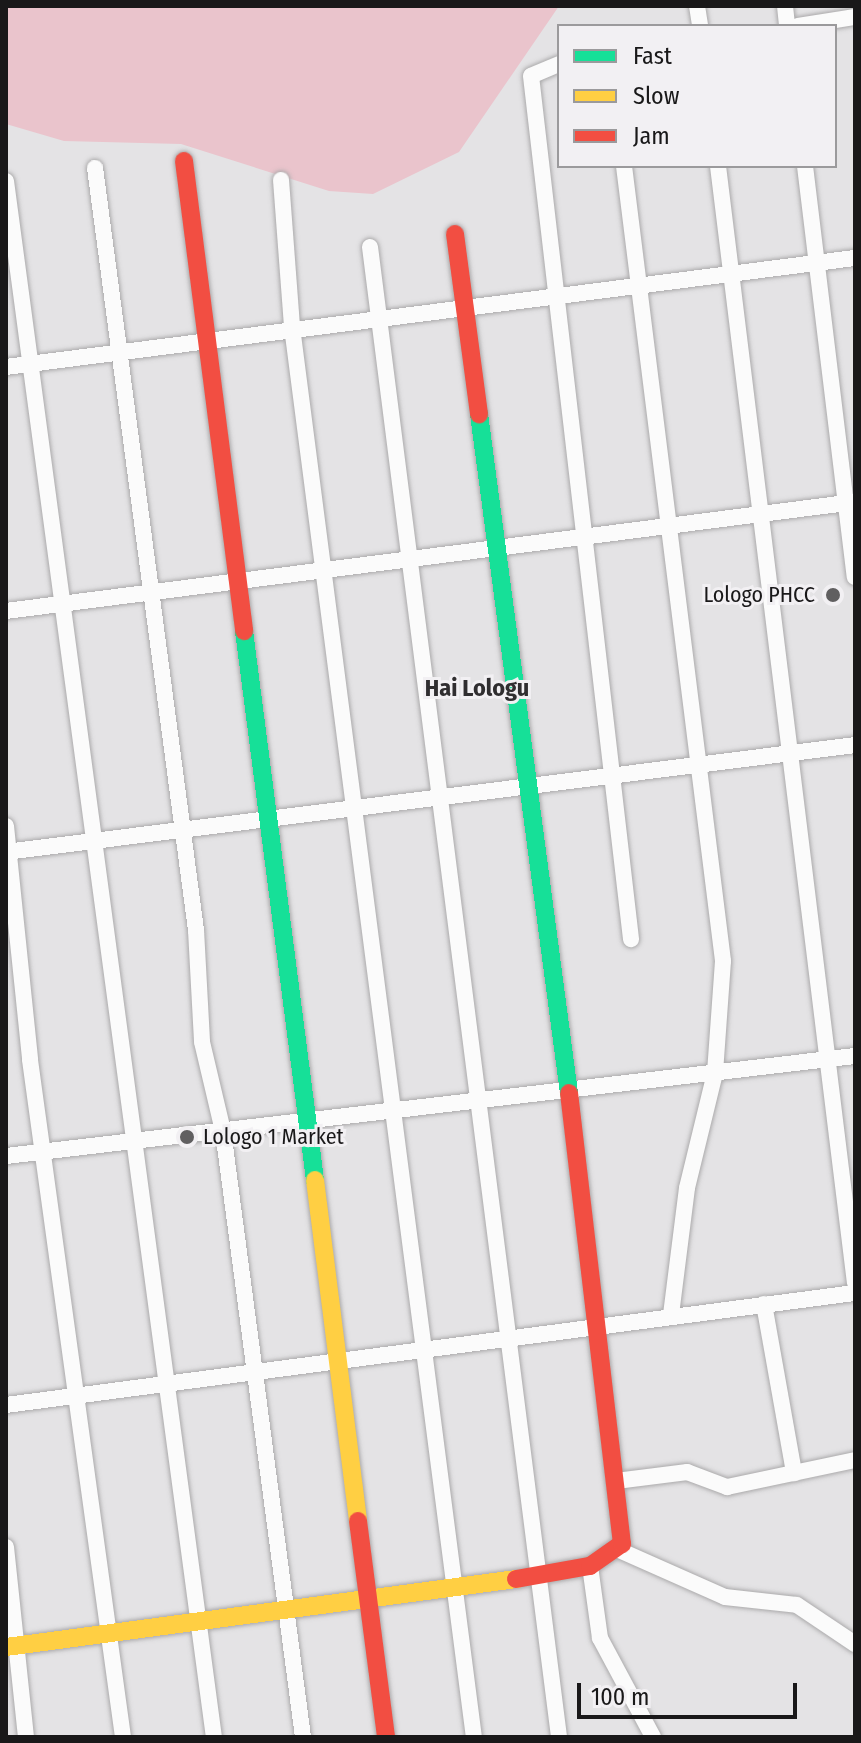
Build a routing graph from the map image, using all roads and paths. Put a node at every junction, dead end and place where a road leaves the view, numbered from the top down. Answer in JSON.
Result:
{"nodes":[{"id":1,"x":855,"y":17,"type":"edge"},
{"id":2,"x":811,"y":24,"type":"edge"},
{"id":3,"x":557,"y":65,"type":"edge"},
{"id":4,"x":184,"y":161,"type":"dead end"},
{"id":5,"x":95,"y":168,"type":"dead end"},
{"id":6,"x":624,"y":168,"type":"edge"},
{"id":7,"x":718,"y":168,"type":"edge"},
{"id":8,"x":805,"y":168,"type":"edge"},
{"id":9,"x":281,"y":180,"type":"dead end"},
{"id":10,"x":6,"y":181,"type":"edge"},
{"id":11,"x":455,"y":234,"type":"dead end"},
{"id":12,"x":370,"y":247,"type":"dead end"},
{"id":13,"x":855,"y":258,"type":"edge"},
{"id":14,"x":815,"y":262,"type":"junction"},
{"id":15,"x":732,"y":278,"type":"junction"},
{"id":16,"x":639,"y":290,"type":"junction"},
{"id":17,"x":557,"y":301,"type":"junction"},
{"id":18,"x":465,"y":311,"type":"junction"},
{"id":19,"x":380,"y":321,"type":"junction"},
{"id":20,"x":292,"y":327,"type":"junction"},
{"id":21,"x":207,"y":342,"type":"junction"},
{"id":22,"x":122,"y":353,"type":"junction"},
{"id":23,"x":33,"y":364,"type":"junction"},
{"id":24,"x":6,"y":367,"type":"edge"},
{"id":25,"x":850,"y":502,"type":"edge"},
{"id":26,"x":759,"y":514,"type":"junction"},
{"id":27,"x":669,"y":525,"type":"junction"},
{"id":28,"x":584,"y":536,"type":"junction"},
{"id":29,"x":495,"y":547,"type":"junction"},
{"id":30,"x":411,"y":558,"type":"junction"},
{"id":31,"x":323,"y":569,"type":"junction"},
{"id":32,"x":855,"y":577,"type":"edge"},
{"id":33,"x":237,"y":580,"type":"junction"},
{"id":34,"x":148,"y":591,"type":"junction"},
{"id":35,"x":66,"y":602,"type":"junction"},
{"id":36,"x":6,"y":611,"type":"edge"},
{"id":37,"x":855,"y":745,"type":"edge"},
{"id":38,"x":787,"y":754,"type":"junction"},
{"id":39,"x":699,"y":765,"type":"junction"},
{"id":40,"x":612,"y":776,"type":"junction"},
{"id":41,"x":526,"y":788,"type":"junction"},
{"id":42,"x":440,"y":799,"type":"junction"},
{"id":43,"x":354,"y":810,"type":"junction"},
{"id":44,"x":268,"y":821,"type":"junction"},
{"id":45,"x":6,"y":826,"type":"edge"},
{"id":46,"x":181,"y":831,"type":"junction"},
{"id":47,"x":96,"y":842,"type":"junction"},
{"id":48,"x":8,"y":852,"type":"edge"},
{"id":49,"x":631,"y":939,"type":"dead end"},
{"id":50,"x":855,"y":1056,"type":"edge"},
{"id":51,"x":824,"y":1060,"type":"junction"},
{"id":52,"x":715,"y":1073,"type":"junction"},
{"id":53,"x":567,"y":1090,"type":"junction"},
{"id":54,"x":479,"y":1101,"type":"junction"},
{"id":55,"x":393,"y":1111,"type":"junction"},
{"id":56,"x":307,"y":1121,"type":"junction"},
{"id":57,"x":223,"y":1131,"type":"junction"},
{"id":58,"x":130,"y":1142,"type":"junction"},
{"id":59,"x":42,"y":1152,"type":"junction"},
{"id":60,"x":6,"y":1156,"type":"edge"},
{"id":61,"x":855,"y":1283,"type":"edge"},
{"id":62,"x":855,"y":1293,"type":"edge"},
{"id":63,"x":764,"y":1304,"type":"junction"},
{"id":64,"x":671,"y":1315,"type":"junction"},
{"id":65,"x":600,"y":1323,"type":"junction"},
{"id":66,"x":510,"y":1338,"type":"junction"},
{"id":67,"x":424,"y":1353,"type":"junction"},
{"id":68,"x":338,"y":1362,"type":"junction"},
{"id":69,"x":255,"y":1372,"type":"junction"},
{"id":70,"x":167,"y":1386,"type":"junction"},
{"id":71,"x":75,"y":1398,"type":"junction"},
{"id":72,"x":6,"y":1405,"type":"edge"},
{"id":73,"x":855,"y":1460,"type":"edge"},
{"id":74,"x":794,"y":1473,"type":"junction"},
{"id":75,"x":616,"y":1481,"type":"junction"},
{"id":76,"x":6,"y":1547,"type":"edge"},
{"id":77,"x":619,"y":1550,"type":"junction"},
{"id":78,"x":590,"y":1566,"type":"junction"},
{"id":79,"x":539,"y":1576,"type":"junction"},
{"id":80,"x":456,"y":1590,"type":"junction"},
{"id":81,"x":368,"y":1601,"type":"junction"},
{"id":82,"x":285,"y":1613,"type":"junction"},
{"id":83,"x":199,"y":1623,"type":"junction"},
{"id":84,"x":110,"y":1635,"type":"junction"},
{"id":85,"x":855,"y":1644,"type":"edge"},
{"id":86,"x":12,"y":1646,"type":"edge"},
{"id":87,"x":26,"y":1737,"type":"edge"},
{"id":88,"x":123,"y":1737,"type":"edge"},
{"id":89,"x":214,"y":1737,"type":"edge"},
{"id":90,"x":303,"y":1737,"type":"edge"},
{"id":91,"x":386,"y":1737,"type":"edge"},
{"id":92,"x":474,"y":1737,"type":"edge"},
{"id":93,"x":559,"y":1737,"type":"edge"},
{"id":94,"x":653,"y":1737,"type":"edge"}],
"edges":[{"from":1,"to":2,"type":"street"},
{"from":3,"to":17,"type":"street"},
{"from":4,"to":21,"type":"street"},
{"from":5,"to":22,"type":"street"},
{"from":6,"to":16,"type":"street"},
{"from":7,"to":15,"type":"street"},
{"from":8,"to":14,"type":"street"},
{"from":9,"to":20,"type":"street"},
{"from":10,"to":23,"type":"street"},
{"from":11,"to":18,"type":"street"},
{"from":12,"to":19,"type":"street"},
{"from":13,"to":14,"type":"street"},
{"from":14,"to":15,"type":"street"},
{"from":14,"to":25,"type":"street"},
{"from":15,"to":16,"type":"street"},
{"from":15,"to":26,"type":"street"},
{"from":16,"to":17,"type":"street"},
{"from":16,"to":27,"type":"street"},
{"from":17,"to":18,"type":"street"},
{"from":17,"to":28,"type":"street"},
{"from":18,"to":19,"type":"street"},
{"from":18,"to":29,"type":"street"},
{"from":19,"to":20,"type":"street"},
{"from":19,"to":30,"type":"street"},
{"from":20,"to":21,"type":"street"},
{"from":20,"to":31,"type":"street"},
{"from":21,"to":22,"type":"street"},
{"from":21,"to":33,"type":"street"},
{"from":22,"to":23,"type":"street"},
{"from":22,"to":34,"type":"street"},
{"from":23,"to":24,"type":"street"},
{"from":23,"to":35,"type":"street"},
{"from":25,"to":26,"type":"street"},
{"from":25,"to":32,"type":"street"},
{"from":26,"to":27,"type":"street"},
{"from":26,"to":38,"type":"street"},
{"from":27,"to":28,"type":"street"},
{"from":27,"to":39,"type":"street"},
{"from":28,"to":29,"type":"street"},
{"from":28,"to":40,"type":"street"},
{"from":29,"to":30,"type":"street"},
{"from":29,"to":41,"type":"street"},
{"from":30,"to":31,"type":"street"},
{"from":30,"to":42,"type":"street"},
{"from":31,"to":33,"type":"street"},
{"from":31,"to":43,"type":"street"},
{"from":33,"to":34,"type":"street"},
{"from":33,"to":44,"type":"street"},
{"from":34,"to":35,"type":"street"},
{"from":34,"to":46,"type":"street"},
{"from":35,"to":36,"type":"street"},
{"from":35,"to":47,"type":"street"},
{"from":37,"to":38,"type":"street"},
{"from":38,"to":39,"type":"street"},
{"from":38,"to":51,"type":"street"},
{"from":39,"to":40,"type":"street"},
{"from":39,"to":52,"type":"street"},
{"from":40,"to":41,"type":"street"},
{"from":40,"to":49,"type":"street"},
{"from":41,"to":42,"type":"street"},
{"from":41,"to":53,"type":"street"},
{"from":42,"to":43,"type":"street"},
{"from":42,"to":54,"type":"street"},
{"from":43,"to":44,"type":"street"},
{"from":43,"to":55,"type":"street"},
{"from":44,"to":46,"type":"street"},
{"from":44,"to":56,"type":"street"},
{"from":45,"to":48,"type":"street"},
{"from":46,"to":47,"type":"street"},
{"from":46,"to":57,"type":"street"},
{"from":47,"to":48,"type":"street"},
{"from":47,"to":58,"type":"street"},
{"from":48,"to":59,"type":"street"},
{"from":50,"to":51,"type":"street"},
{"from":51,"to":52,"type":"street"},
{"from":51,"to":61,"type":"street"},
{"from":52,"to":53,"type":"street"},
{"from":52,"to":64,"type":"street"},
{"from":53,"to":54,"type":"street"},
{"from":53,"to":65,"type":"street"},
{"from":54,"to":55,"type":"street"},
{"from":54,"to":66,"type":"street"},
{"from":55,"to":56,"type":"street"},
{"from":55,"to":67,"type":"street"},
{"from":56,"to":57,"type":"street"},
{"from":56,"to":68,"type":"street"},
{"from":57,"to":58,"type":"street"},
{"from":57,"to":69,"type":"street"},
{"from":58,"to":59,"type":"street"},
{"from":58,"to":70,"type":"street"},
{"from":59,"to":60,"type":"street"},
{"from":59,"to":71,"type":"street"},
{"from":62,"to":63,"type":"street"},
{"from":63,"to":64,"type":"street"},
{"from":63,"to":74,"type":"street"},
{"from":64,"to":65,"type":"street"},
{"from":65,"to":66,"type":"street"},
{"from":65,"to":75,"type":"street"},
{"from":66,"to":67,"type":"street"},
{"from":66,"to":79,"type":"street"},
{"from":67,"to":68,"type":"street"},
{"from":67,"to":80,"type":"street"},
{"from":68,"to":69,"type":"street"},
{"from":68,"to":81,"type":"street"},
{"from":69,"to":70,"type":"street"},
{"from":69,"to":82,"type":"street"},
{"from":70,"to":71,"type":"street"},
{"from":70,"to":83,"type":"street"},
{"from":71,"to":72,"type":"street"},
{"from":71,"to":84,"type":"street"},
{"from":73,"to":74,"type":"street"},
{"from":74,"to":75,"type":"street"},
{"from":75,"to":77,"type":"street"},
{"from":76,"to":86,"type":"street"},
{"from":77,"to":78,"type":"street"},
{"from":77,"to":85,"type":"street"},
{"from":78,"to":79,"type":"street"},
{"from":78,"to":94,"type":"street"},
{"from":79,"to":80,"type":"street"},
{"from":79,"to":93,"type":"street"},
{"from":80,"to":81,"type":"street"},
{"from":80,"to":92,"type":"street"},
{"from":81,"to":82,"type":"street"},
{"from":81,"to":91,"type":"street"},
{"from":82,"to":83,"type":"street"},
{"from":82,"to":90,"type":"street"},
{"from":83,"to":84,"type":"street"},
{"from":83,"to":89,"type":"street"},
{"from":84,"to":86,"type":"street"},
{"from":84,"to":88,"type":"street"},
{"from":86,"to":87,"type":"street"}]}
